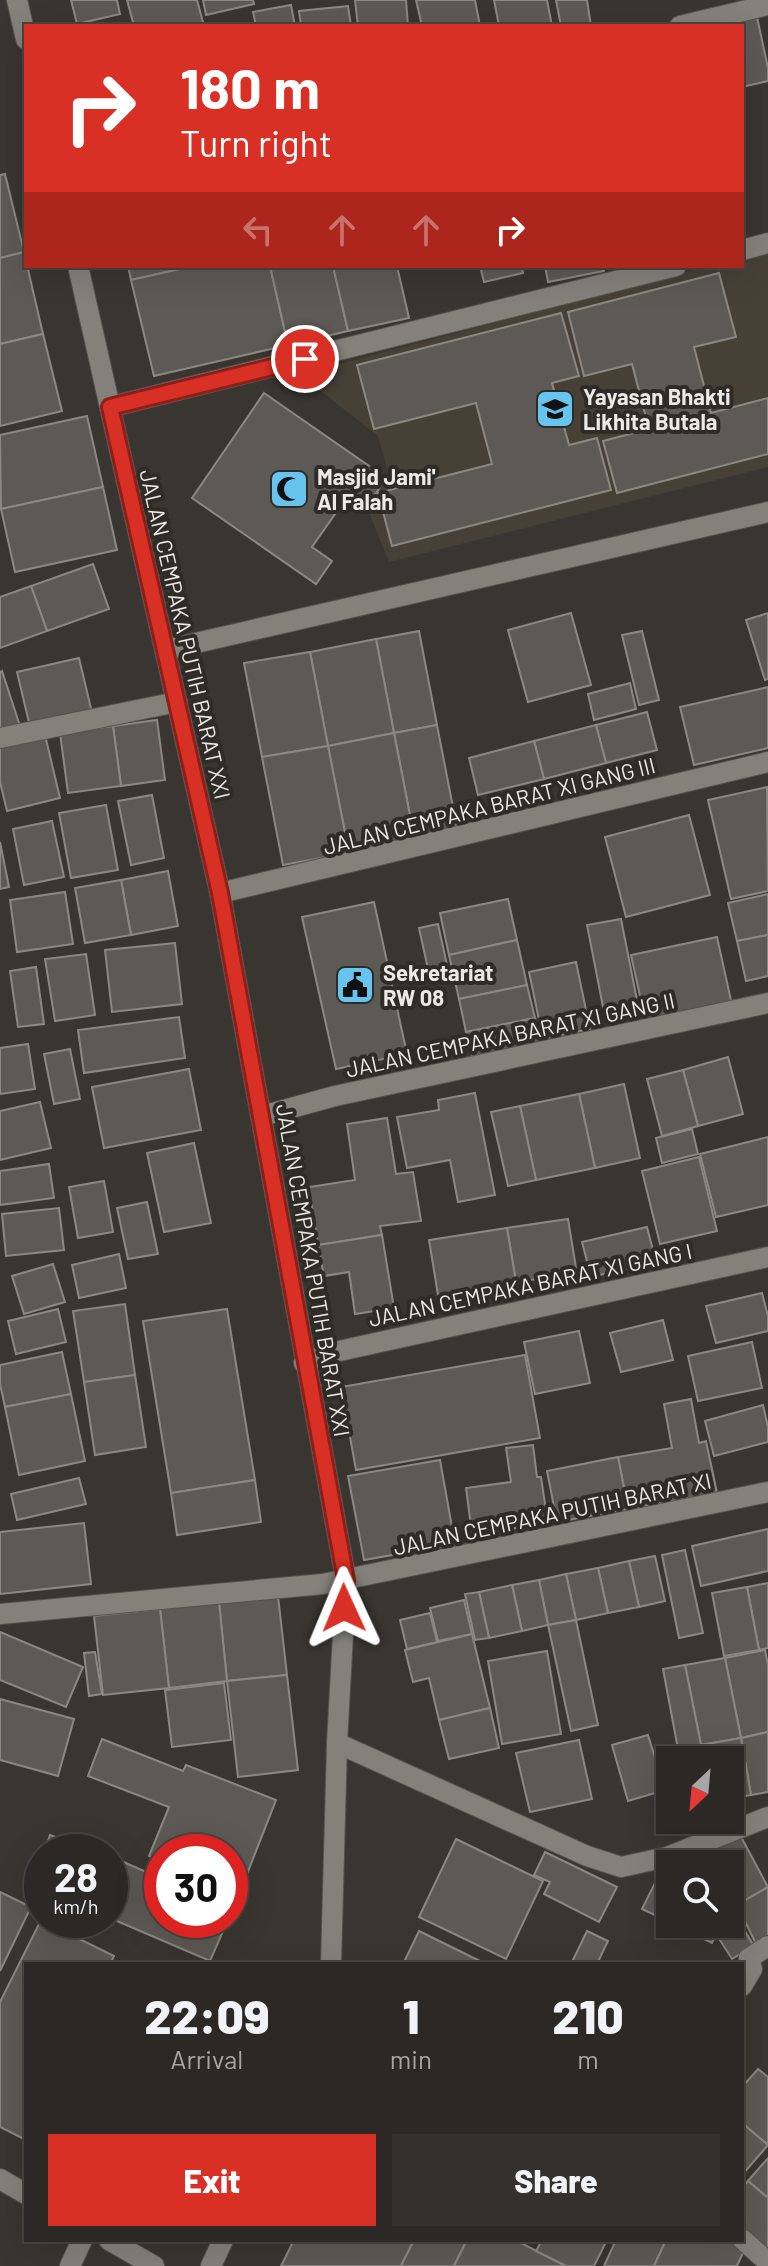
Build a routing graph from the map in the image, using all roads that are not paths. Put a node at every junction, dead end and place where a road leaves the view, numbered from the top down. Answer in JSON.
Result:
{"nodes":[{"id":1,"x":17,"y":0,"type":"edge"},
{"id":2,"x":768,"y":5,"type":"edge"},
{"id":3,"x":688,"y":24,"type":"edge"},
{"id":4,"x":24,"y":30,"type":"edge"},
{"id":5,"x":768,"y":243,"type":"edge"},
{"id":6,"x":744,"y":249,"type":"edge"},
{"id":7,"x":78,"y":268,"type":"edge"},
{"id":8,"x":668,"y":268,"type":"edge"},
{"id":9,"x":110,"y":407,"type":"junction"},
{"id":10,"x":768,"y":512,"type":"edge"},
{"id":11,"x":165,"y":650,"type":"junction"},
{"id":12,"x":177,"y":702,"type":"junction"},
{"id":13,"x":0,"y":738,"type":"edge"},
{"id":14,"x":768,"y":762,"type":"edge"},
{"id":15,"x":220,"y":893,"type":"junction"},
{"id":16,"x":768,"y":1003,"type":"edge"},
{"id":17,"x":262,"y":1116,"type":"junction"},
{"id":18,"x":768,"y":1257,"type":"edge"},
{"id":19,"x":304,"y":1363,"type":"junction"},
{"id":20,"x":768,"y":1492,"type":"edge"},
{"id":21,"x":346,"y":1580,"type":"junction"},
{"id":22,"x":0,"y":1614,"type":"edge"},
{"id":23,"x":337,"y":1743,"type":"junction"},
{"id":24,"x":768,"y":1817,"type":"edge"},
{"id":25,"x":768,"y":1946,"type":"edge"},
{"id":26,"x":331,"y":1962,"type":"edge"},
{"id":27,"x":744,"y":1983,"type":"edge"},
{"id":28,"x":0,"y":2179,"type":"edge"},
{"id":29,"x":24,"y":2193,"type":"edge"},
{"id":30,"x":744,"y":2241,"type":"edge"},
{"id":31,"x":81,"y":2242,"type":"edge"},
{"id":32,"x":112,"y":2242,"type":"edge"},
{"id":33,"x":222,"y":2242,"type":"edge"},
{"id":34,"x":768,"y":2262,"type":"edge"},
{"id":35,"x":70,"y":2266,"type":"edge"},
{"id":36,"x":154,"y":2266,"type":"edge"},
{"id":37,"x":211,"y":2266,"type":"edge"}],
"edges":[{"from":1,"to":4,"type":"street"},
{"from":2,"to":3,"type":"street"},
{"from":5,"to":6,"type":"street"},
{"from":7,"to":9,"type":"street","name":"JALAN CEMPAKA PUTIH BARAT XXI"},
{"from":8,"to":9,"type":"street"},
{"from":9,"to":11,"type":"street","name":"JALAN CEMPAKA PUTIH BARAT XXI"},
{"from":10,"to":11,"type":"street"},
{"from":11,"to":12,"type":"street","name":"JALAN CEMPAKA PUTIH BARAT XXI"},
{"from":12,"to":13,"type":"street"},
{"from":12,"to":15,"type":"street","name":"JALAN CEMPAKA PUTIH BARAT XXI"},
{"from":14,"to":15,"type":"street","name":"JALAN CEMPAKA BARAT XI GANG III"},
{"from":15,"to":17,"type":"street","name":"JALAN CEMPAKA PUTIH BARAT XXI"},
{"from":16,"to":17,"type":"street","name":"JALAN CEMPAKA BARAT XI GANG II"},
{"from":17,"to":19,"type":"street","name":"JALAN CEMPAKA PUTIH BARAT XXI"},
{"from":18,"to":19,"type":"street","name":"JALAN CEMPAKA BARAT XI GANG I"},
{"from":19,"to":21,"type":"street","name":"JALAN CEMPAKA PUTIH BARAT XXI"},
{"from":20,"to":21,"type":"street","name":"JALAN CEMPAKA PUTIH BARAT XI"},
{"from":21,"to":22,"type":"street","name":"JALAN CEMPAKA PUTIH BARAT XI"},
{"from":21,"to":23,"type":"street","name":"JALAN CEMPAKA PUTIH BARAT XXI"},
{"from":23,"to":24,"type":"street"},
{"from":23,"to":26,"type":"street","name":"JALAN CEMPAKA PUTIH BARAT XXI"},
{"from":25,"to":27,"type":"street"},
{"from":28,"to":29,"type":"street"},
{"from":30,"to":34,"type":"street"},
{"from":31,"to":35,"type":"street"},
{"from":32,"to":36,"type":"street"},
{"from":33,"to":37,"type":"street"}]}
